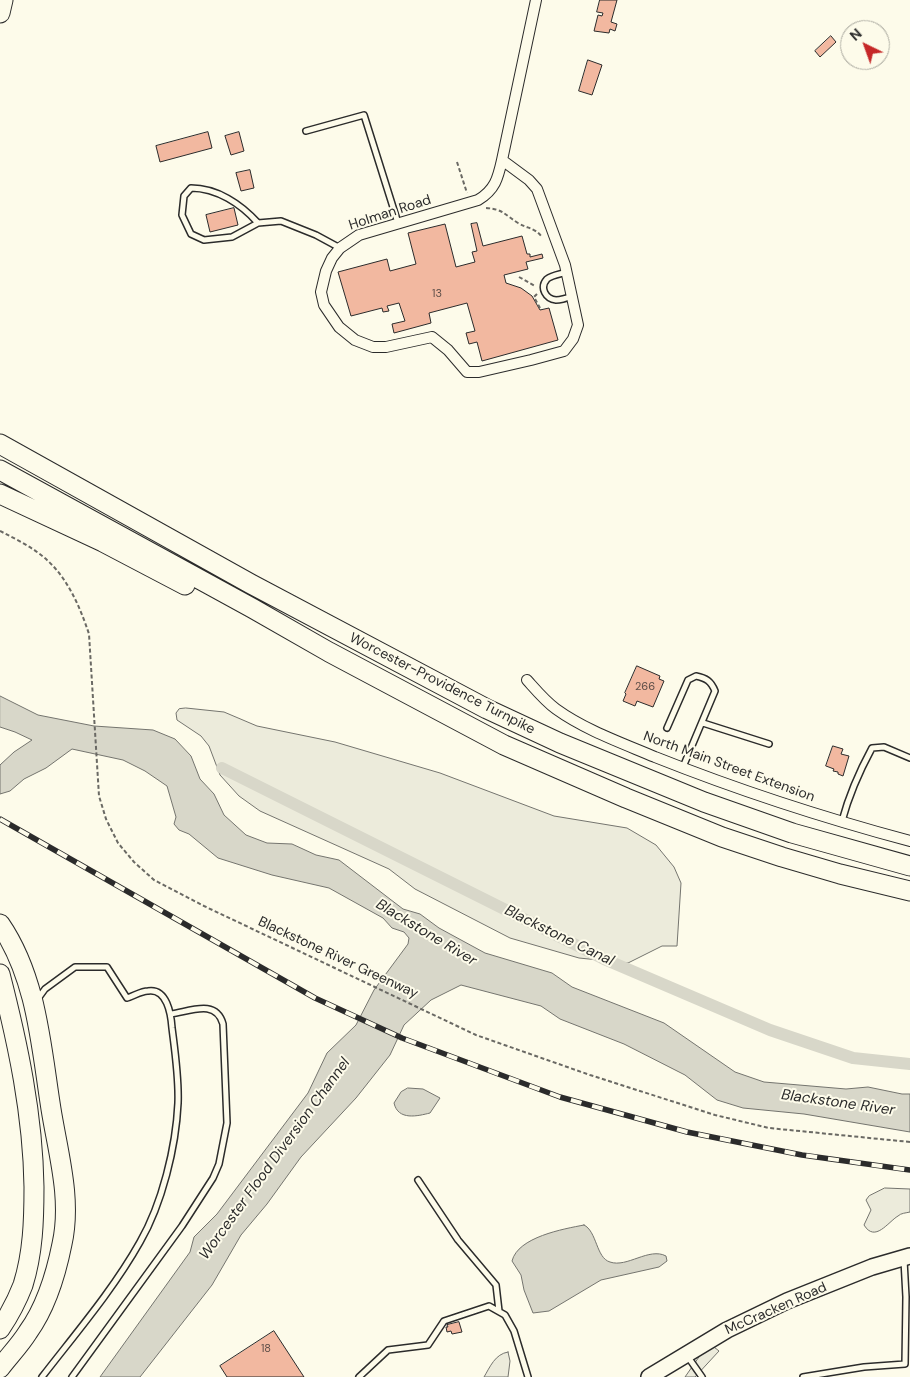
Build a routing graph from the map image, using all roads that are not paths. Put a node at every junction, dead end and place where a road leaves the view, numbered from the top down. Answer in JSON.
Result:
{"nodes":[{"id":1,"x":3,"y":0,"type":"edge"},
{"id":2,"x":536,"y":0,"type":"edge"},
{"id":3,"x":0,"y":13,"type":"edge"},
{"id":4,"x":306,"y":131,"type":"dead end"},
{"id":5,"x":502,"y":160,"type":"junction"},
{"id":6,"x":258,"y":223,"type":"junction"},
{"id":7,"x":398,"y":224,"type":"junction"},
{"id":8,"x":340,"y":248,"type":"junction"},
{"id":9,"x":567,"y":272,"type":"junction"},
{"id":10,"x":573,"y":296,"type":"junction"},
{"id":11,"x":0,"y":444,"type":"edge"},
{"id":12,"x":0,"y":470,"type":"edge"},
{"id":13,"x":0,"y":494,"type":"edge"},
{"id":14,"x":329,"y":652,"type":"junction"},
{"id":15,"x":527,"y":680,"type":"dead end"},
{"id":16,"x":703,"y":723,"type":"junction"},
{"id":17,"x":667,"y":728,"type":"dead end"},
{"id":18,"x":769,"y":744,"type":"dead end"},
{"id":19,"x":910,"y":758,"type":"edge"},
{"id":20,"x":682,"y":768,"type":"junction"},
{"id":21,"x":842,"y":821,"type":"junction"},
{"id":22,"x":910,"y":841,"type":"edge"},
{"id":23,"x":910,"y":866,"type":"edge"},
{"id":24,"x":910,"y":891,"type":"edge"},
{"id":25,"x":0,"y":924,"type":"edge"},
{"id":26,"x":0,"y":974,"type":"edge"},
{"id":27,"x":34,"y":1004,"type":"junction"},
{"id":28,"x":171,"y":1014,"type":"junction"},
{"id":29,"x":418,"y":1180,"type":"dead end"},
{"id":30,"x":907,"y":1257,"type":"edge"},
{"id":31,"x":13,"y":1305,"type":"junction"},
{"id":32,"x":499,"y":1311,"type":"junction"},
{"id":33,"x":0,"y":1322,"type":"edge"},
{"id":34,"x":0,"y":1329,"type":"edge"},
{"id":35,"x":686,"y":1354,"type":"junction"},
{"id":36,"x":0,"y":1368,"type":"edge"},
{"id":37,"x":42,"y":1377,"type":"edge"},
{"id":38,"x":72,"y":1377,"type":"edge"},
{"id":39,"x":359,"y":1377,"type":"edge"},
{"id":40,"x":528,"y":1377,"type":"edge"},
{"id":41,"x":649,"y":1377,"type":"edge"},
{"id":42,"x":702,"y":1377,"type":"edge"},
{"id":43,"x":802,"y":1377,"type":"edge"}],
"edges":[{"from":1,"to":3,"type":"highway"},
{"from":2,"to":5,"type":"street","name":"Holman Road"},
{"from":4,"to":7,"type":"lane"},
{"from":5,"to":7,"type":"street","name":"Holman Road"},
{"from":5,"to":9,"type":"street","name":"Holman Road"},
{"from":6,"to":6,"type":"lane"},
{"from":6,"to":8,"type":"lane"},
{"from":7,"to":8,"type":"street","name":"Holman Road"},
{"from":8,"to":10,"type":"street","name":"Holman Road"},
{"from":9,"to":10,"type":"street","name":"Holman Road"},
{"from":9,"to":10,"type":"lane"},
{"from":11,"to":23,"type":"highway","name":"Worcester-Providence Turnpike"},
{"from":12,"to":14,"type":"highway","name":"Worcester-Providence Turnpike"},
{"from":13,"to":14,"type":"highway"},
{"from":14,"to":24,"type":"highway","name":"Worcester-Providence Turnpike"},
{"from":15,"to":20,"type":"street","name":"North Main Street Extension"},
{"from":16,"to":17,"type":"lane"},
{"from":16,"to":18,"type":"lane"},
{"from":16,"to":20,"type":"lane"},
{"from":19,"to":21,"type":"lane"},
{"from":20,"to":21,"type":"street","name":"North Main Street Extension"},
{"from":21,"to":22,"type":"street","name":"North Main Street Extension"},
{"from":25,"to":27,"type":"highway"},
{"from":26,"to":31,"type":"highway"},
{"from":27,"to":28,"type":"lane"},
{"from":27,"to":36,"type":"highway"},
{"from":28,"to":37,"type":"lane"},
{"from":28,"to":38,"type":"lane"},
{"from":29,"to":32,"type":"lane"},
{"from":30,"to":35,"type":"street","name":"McCracken Road"},
{"from":30,"to":43,"type":"lane"},
{"from":31,"to":33,"type":"highway"},
{"from":31,"to":34,"type":"highway"},
{"from":32,"to":39,"type":"lane"},
{"from":32,"to":40,"type":"lane"},
{"from":35,"to":41,"type":"street","name":"McCracken Road"},
{"from":35,"to":42,"type":"lane"}]}
